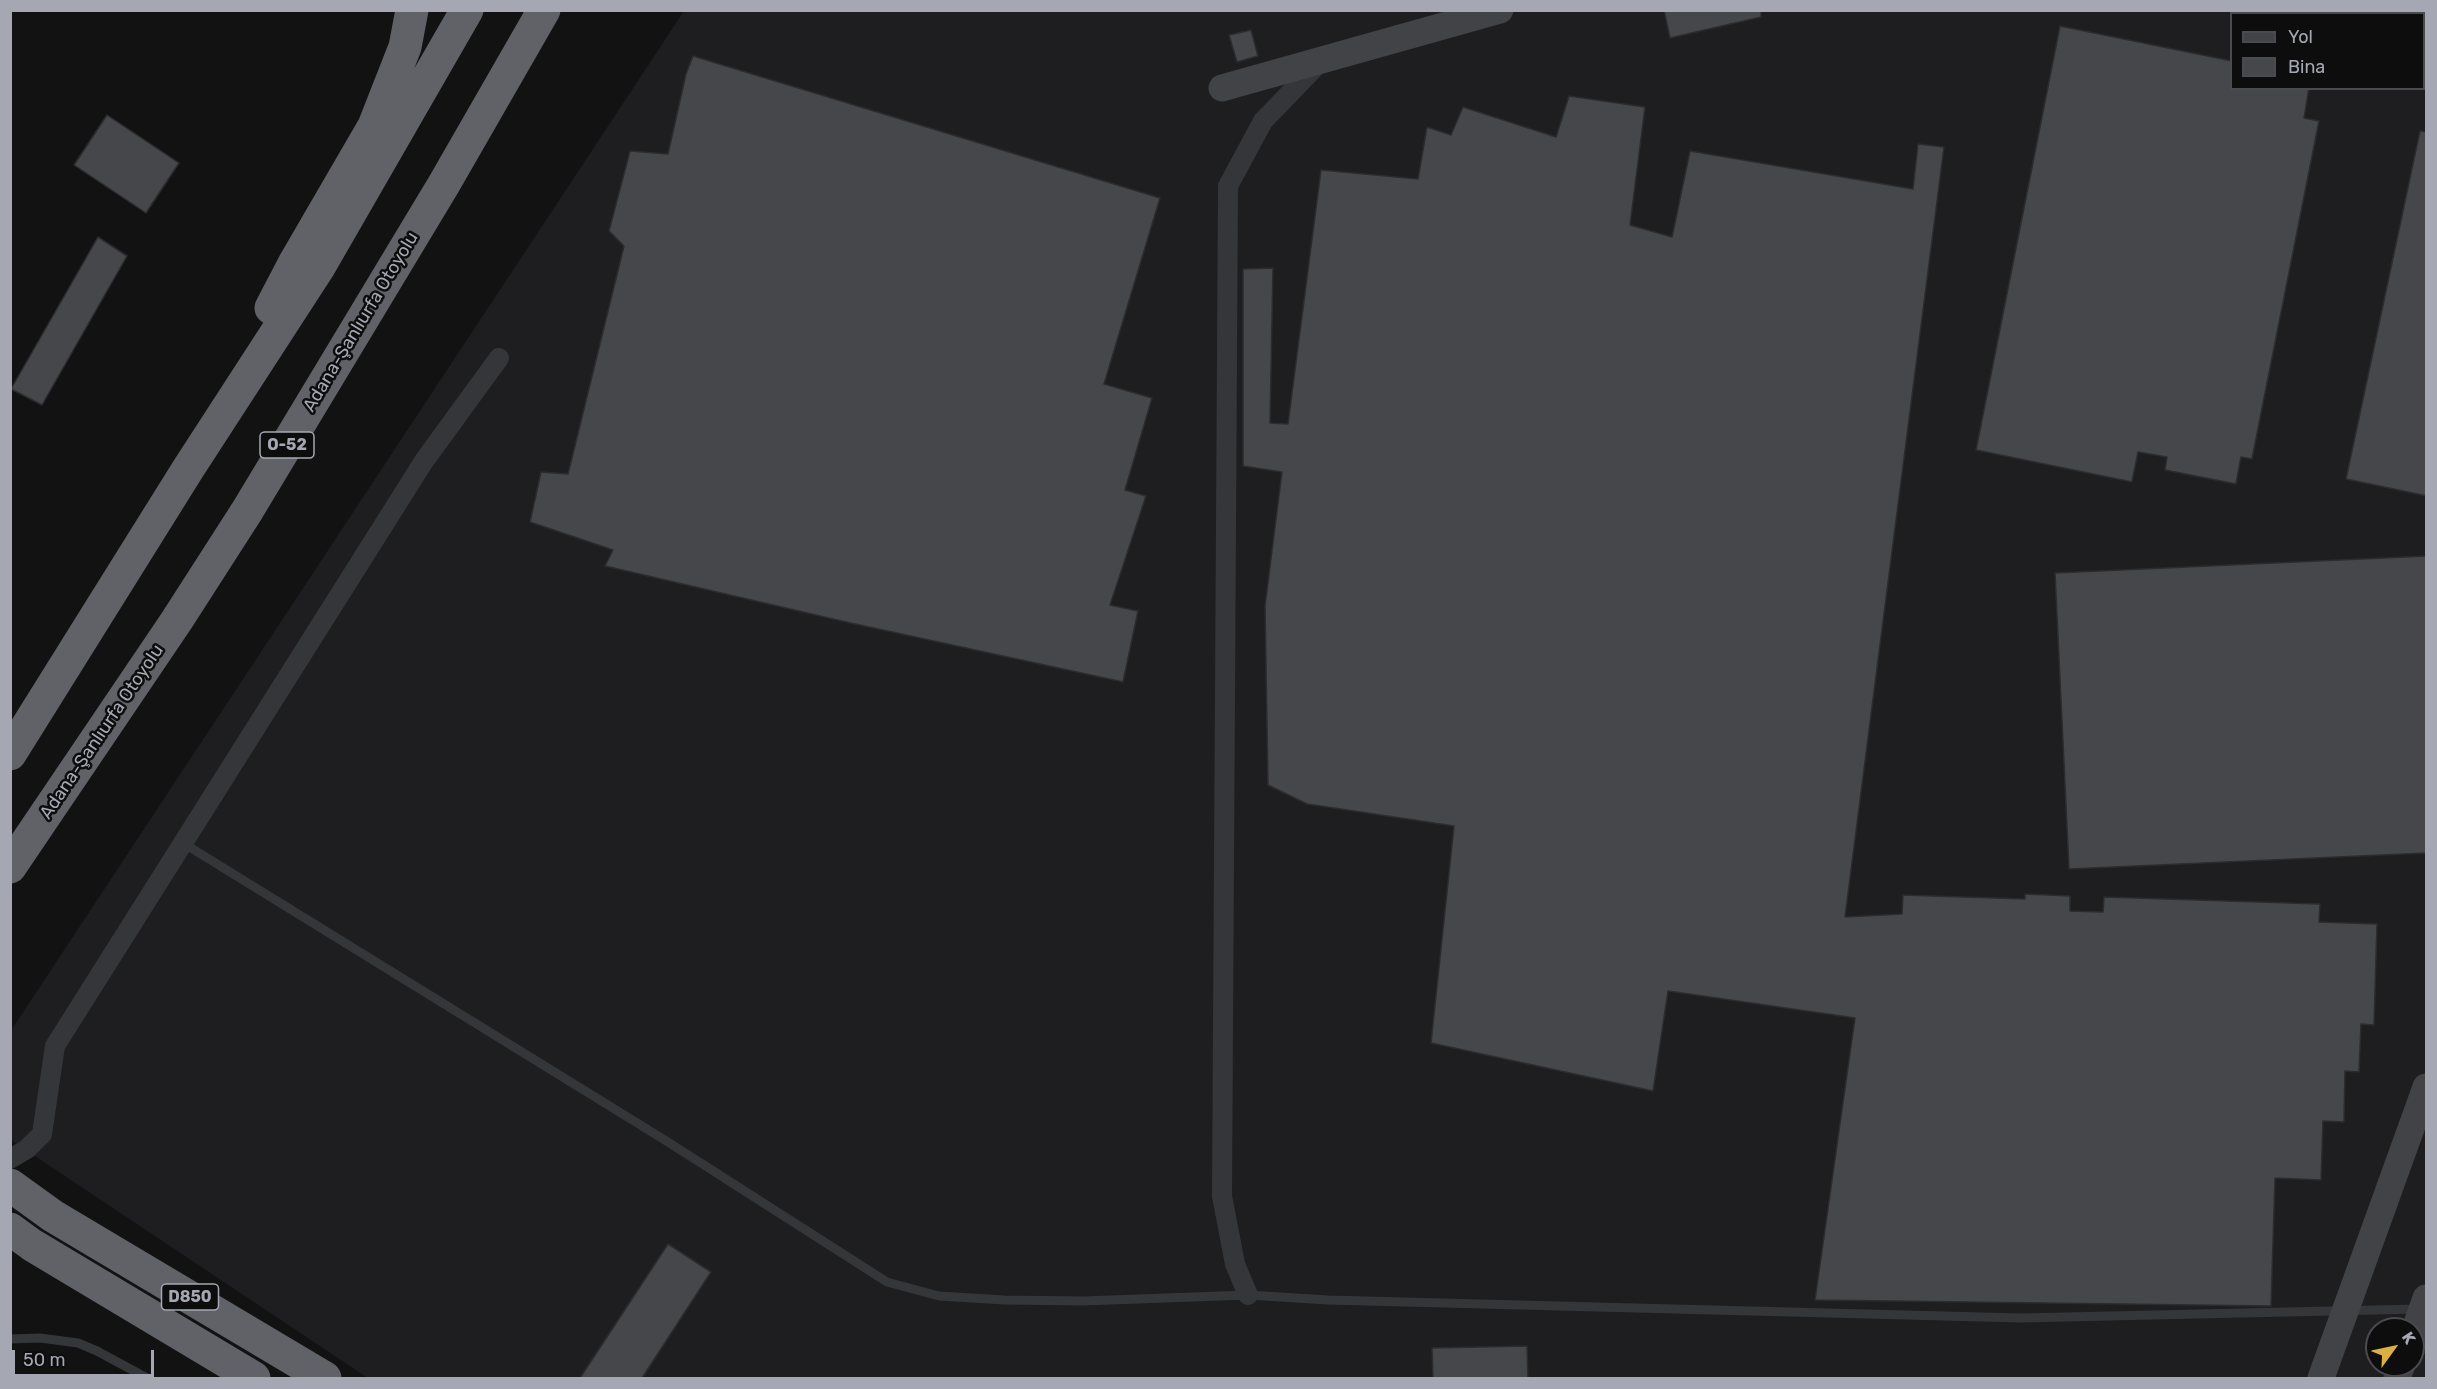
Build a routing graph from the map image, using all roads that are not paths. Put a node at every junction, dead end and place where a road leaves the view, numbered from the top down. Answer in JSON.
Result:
{"nodes":[{"id":1,"x":412,"y":10,"type":"edge"},
{"id":2,"x":467,"y":10,"type":"edge"},
{"id":3,"x":544,"y":10,"type":"edge"},
{"id":4,"x":1500,"y":10,"type":"edge"},
{"id":5,"x":1321,"y":61,"type":"junction"},
{"id":6,"x":1222,"y":88,"type":"dead end"},
{"id":7,"x":499,"y":358,"type":"dead end"},
{"id":8,"x":188,"y":469,"type":"junction"},
{"id":9,"x":10,"y":754,"type":"edge"},
{"id":10,"x":183,"y":843,"type":"junction"},
{"id":11,"x":10,"y":867,"type":"edge"},
{"id":12,"x":2427,"y":1087,"type":"edge"},
{"id":13,"x":10,"y":1159,"type":"edge"},
{"id":14,"x":10,"y":1185,"type":"edge"},
{"id":15,"x":21,"y":1237,"type":"edge"},
{"id":16,"x":1248,"y":1295,"type":"junction"},
{"id":17,"x":2425,"y":1306,"type":"edge"},
{"id":18,"x":2345,"y":1310,"type":"junction"},
{"id":19,"x":10,"y":1338,"type":"edge"},
{"id":20,"x":147,"y":1378,"type":"edge"},
{"id":21,"x":254,"y":1378,"type":"edge"},
{"id":22,"x":325,"y":1378,"type":"edge"},
{"id":23,"x":2321,"y":1378,"type":"edge"}],
"edges":[{"from":1,"to":8,"type":"highway"},
{"from":2,"to":8,"type":"highway"},
{"from":3,"to":11,"type":"highway","name":"Adana-Şanlıurfa Otoyolu","number":"O-52"},
{"from":4,"to":5,"type":"street"},
{"from":5,"to":6,"type":"street"},
{"from":5,"to":16,"type":"street"},
{"from":7,"to":10,"type":"street"},
{"from":8,"to":9,"type":"highway"},
{"from":10,"to":13,"type":"street"},
{"from":10,"to":16,"type":"lane"},
{"from":12,"to":18,"type":"street"},
{"from":14,"to":22,"type":"highway","number":"D850"},
{"from":15,"to":21,"type":"highway","number":"D850"},
{"from":16,"to":18,"type":"lane"},
{"from":17,"to":18,"type":"lane"},
{"from":18,"to":23,"type":"street"},
{"from":19,"to":20,"type":"lane"}]}
